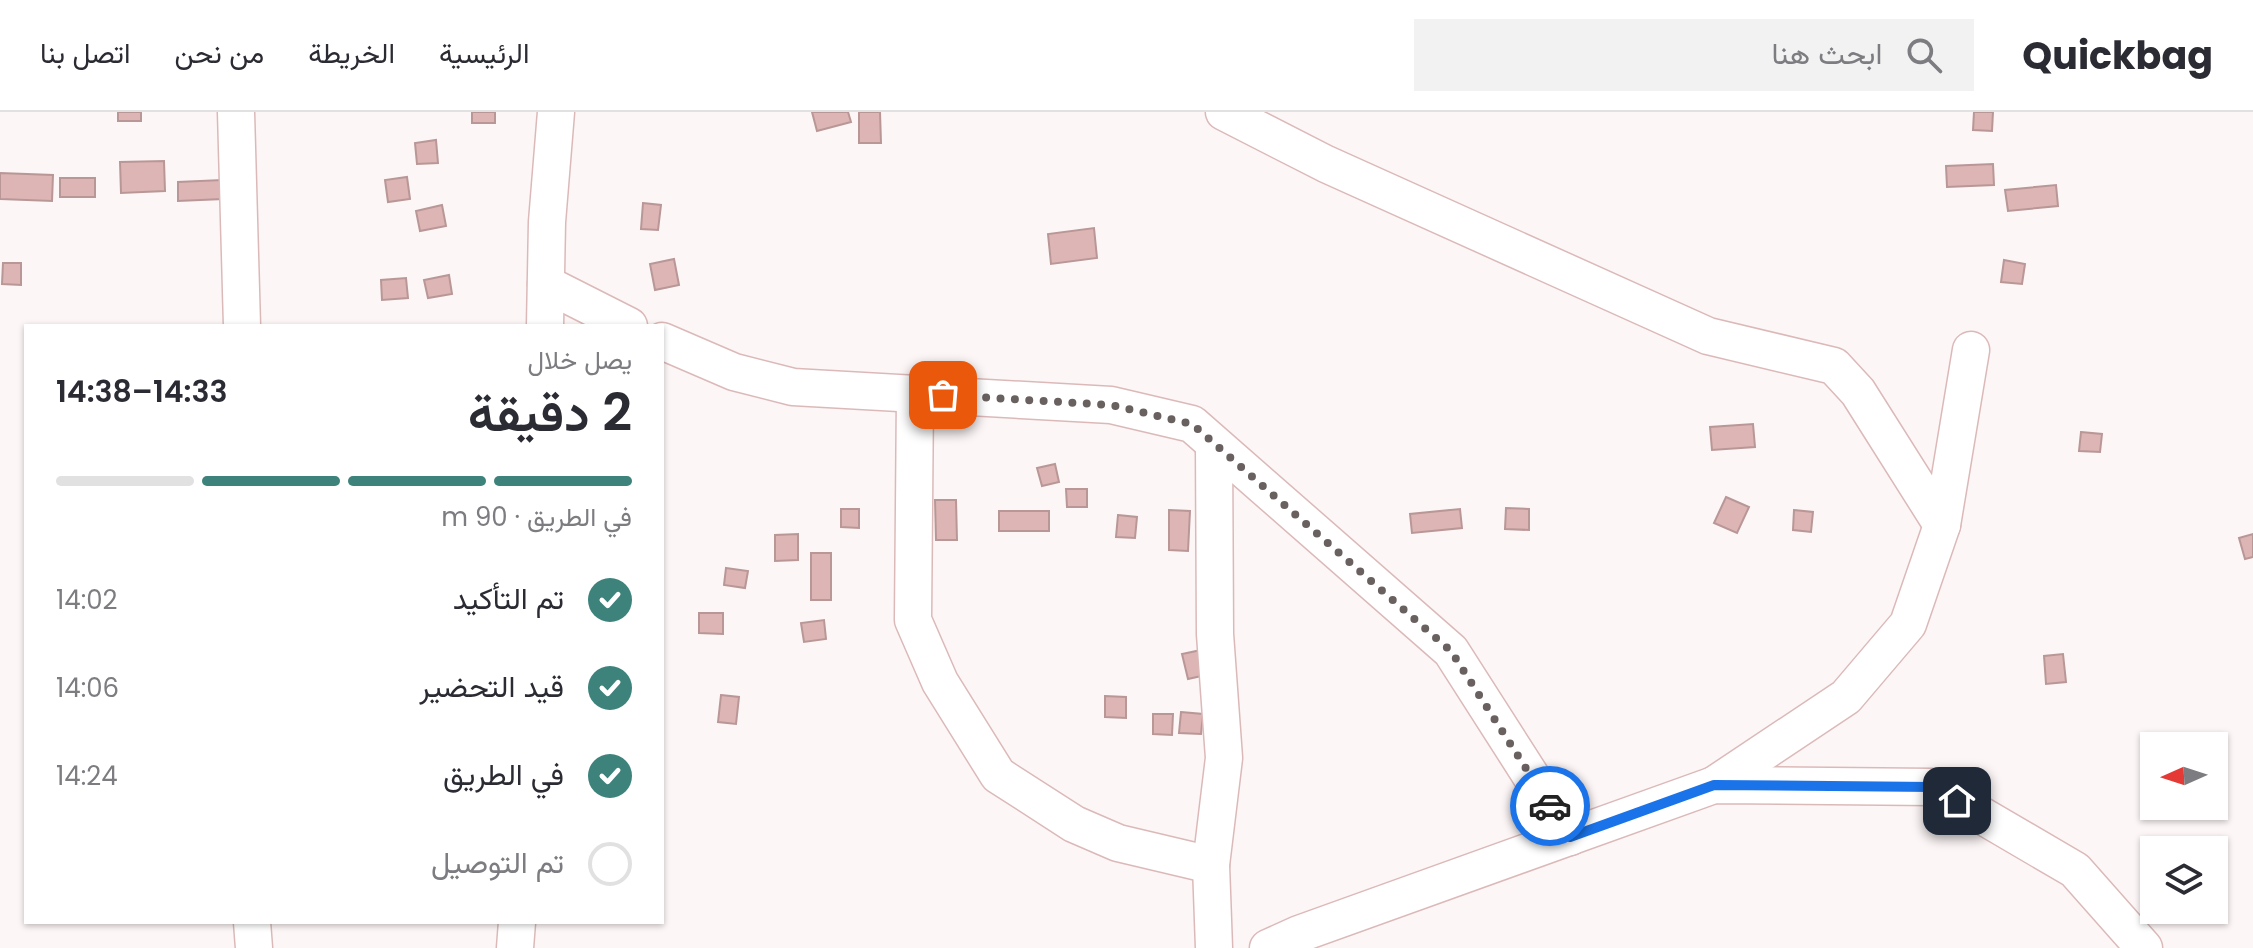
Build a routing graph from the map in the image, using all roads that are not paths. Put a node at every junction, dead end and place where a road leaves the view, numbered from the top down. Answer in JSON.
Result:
{"nodes":[{"id":1,"x":236,"y":112,"type":"edge"},
{"id":2,"x":556,"y":112,"type":"edge"},
{"id":3,"x":1224,"y":112,"type":"edge"},
{"id":4,"x":546,"y":284,"type":"junction"},
{"id":5,"x":242,"y":324,"type":"edge"},
{"id":6,"x":545,"y":324,"type":"edge"},
{"id":7,"x":625,"y":324,"type":"edge"},
{"id":8,"x":664,"y":342,"type":"edge"},
{"id":9,"x":1971,"y":350,"type":"dead end"},
{"id":10,"x":915,"y":394,"type":"junction"},
{"id":11,"x":1214,"y":445,"type":"junction"},
{"id":12,"x":1942,"y":525,"type":"junction"},
{"id":13,"x":1714,"y":785,"type":"junction"},
{"id":14,"x":1570,"y":837,"type":"junction"},
{"id":15,"x":1211,"y":865,"type":"junction"},
{"id":16,"x":252,"y":924,"type":"edge"},
{"id":17,"x":517,"y":924,"type":"edge"},
{"id":18,"x":254,"y":948,"type":"edge"},
{"id":19,"x":515,"y":948,"type":"edge"},
{"id":20,"x":1214,"y":948,"type":"edge"},
{"id":21,"x":1268,"y":948,"type":"edge"},
{"id":22,"x":2144,"y":948,"type":"edge"}],
"edges":[{"from":1,"to":5,"type":"street"},
{"from":2,"to":4,"type":"street"},
{"from":3,"to":12,"type":"street"},
{"from":4,"to":6,"type":"street"},
{"from":4,"to":7,"type":"street"},
{"from":8,"to":10,"type":"street"},
{"from":9,"to":12,"type":"street"},
{"from":10,"to":11,"type":"street"},
{"from":10,"to":15,"type":"street"},
{"from":11,"to":14,"type":"street"},
{"from":11,"to":15,"type":"street"},
{"from":12,"to":13,"type":"street"},
{"from":13,"to":14,"type":"street"},
{"from":13,"to":22,"type":"street"},
{"from":14,"to":21,"type":"street"},
{"from":15,"to":20,"type":"street"},
{"from":16,"to":18,"type":"street"},
{"from":17,"to":19,"type":"street"}]}
